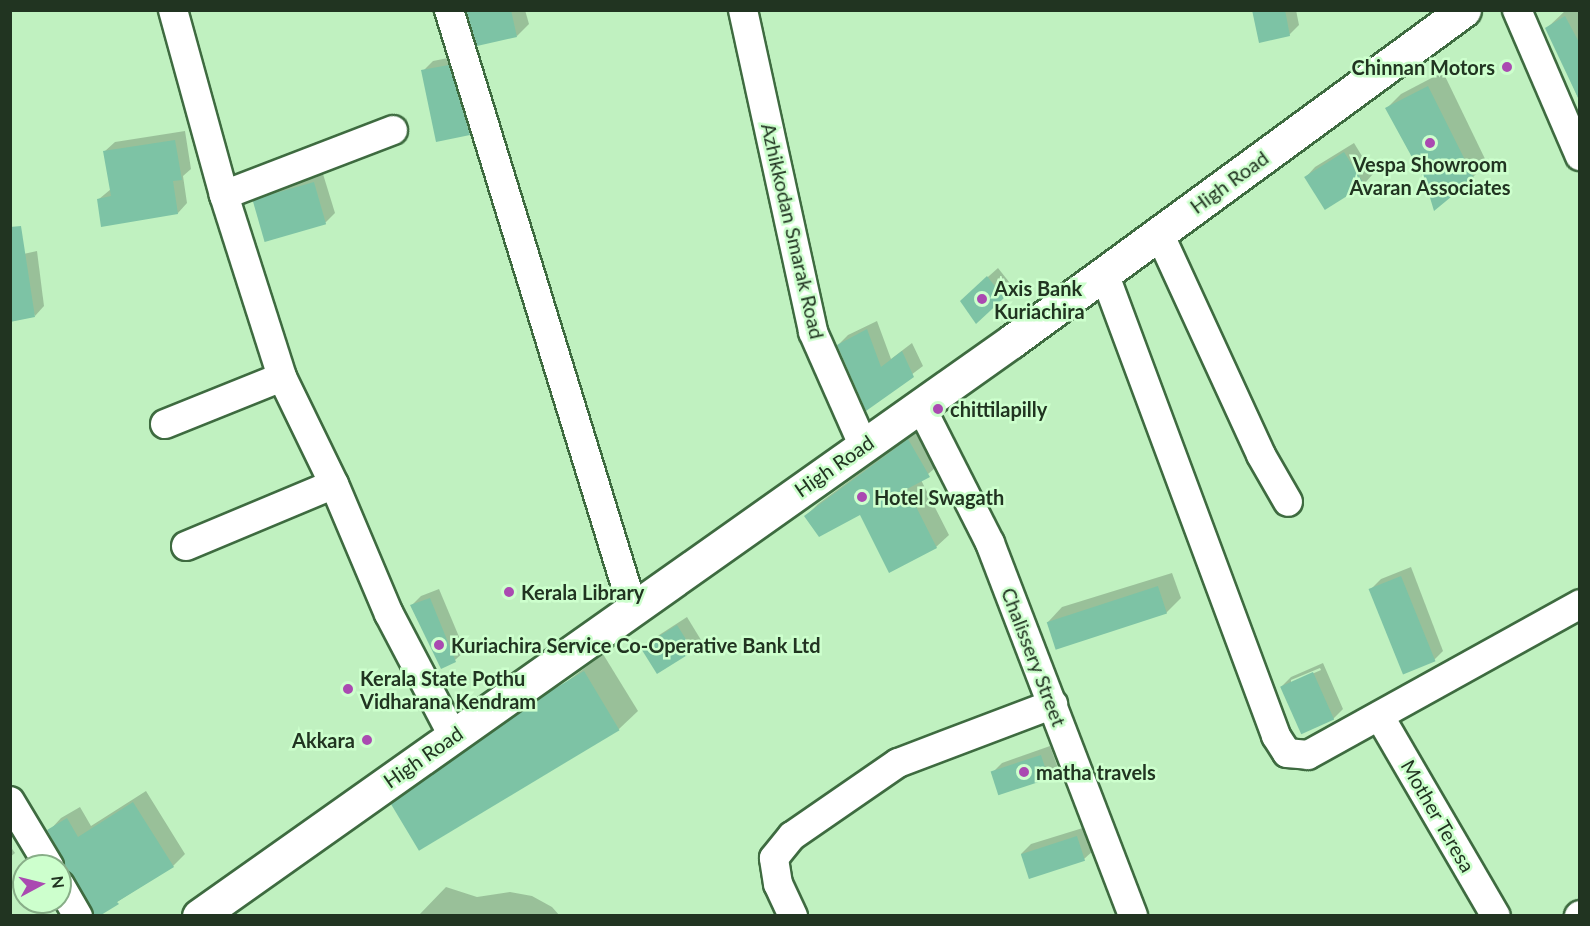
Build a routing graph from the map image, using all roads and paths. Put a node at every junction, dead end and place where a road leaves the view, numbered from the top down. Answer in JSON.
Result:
{"nodes":[{"id":1,"x":173,"y":10,"type":"edge"},
{"id":2,"x":449,"y":10,"type":"edge"},
{"id":3,"x":743,"y":10,"type":"edge"},
{"id":4,"x":1464,"y":10,"type":"edge"},
{"id":5,"x":1517,"y":10,"type":"edge"},
{"id":6,"x":393,"y":130,"type":"dead end"},
{"id":7,"x":1580,"y":156,"type":"edge"},
{"id":8,"x":224,"y":195,"type":"junction"},
{"id":9,"x":1159,"y":233,"type":"junction"},
{"id":10,"x":1104,"y":273,"type":"junction"},
{"id":11,"x":282,"y":377,"type":"junction"},
{"id":12,"x":920,"y":405,"type":"junction"},
{"id":13,"x":165,"y":424,"type":"dead end"},
{"id":14,"x":863,"y":445,"type":"junction"},
{"id":15,"x":334,"y":484,"type":"junction"},
{"id":16,"x":1288,"y":502,"type":"dead end"},
{"id":17,"x":186,"y":546,"type":"dead end"},
{"id":18,"x":1580,"y":604,"type":"edge"},
{"id":19,"x":633,"y":609,"type":"junction"},
{"id":20,"x":1053,"y":704,"type":"junction"},
{"id":21,"x":1380,"y":717,"type":"junction"},
{"id":22,"x":453,"y":736,"type":"junction"},
{"id":23,"x":10,"y":801,"type":"edge"},
{"id":24,"x":42,"y":854,"type":"edge"},
{"id":25,"x":199,"y":915,"type":"edge"},
{"id":26,"x":793,"y":915,"type":"edge"},
{"id":27,"x":1133,"y":915,"type":"edge"},
{"id":28,"x":1496,"y":915,"type":"edge"}],
"edges":[{"from":1,"to":8,"type":"street"},
{"from":2,"to":19,"type":"street"},
{"from":3,"to":14,"type":"street","name":"Azhikkodan Smarak Road"},
{"from":4,"to":9,"type":"main road","name":"High Road"},
{"from":5,"to":7,"type":"street"},
{"from":6,"to":8,"type":"street"},
{"from":8,"to":11,"type":"street"},
{"from":9,"to":10,"type":"main road","name":"High Road"},
{"from":9,"to":16,"type":"street"},
{"from":10,"to":12,"type":"main road","name":"High Road"},
{"from":10,"to":21,"type":"street"},
{"from":11,"to":13,"type":"street"},
{"from":11,"to":15,"type":"street"},
{"from":12,"to":14,"type":"main road","name":"High Road"},
{"from":12,"to":20,"type":"street","name":"Chalissery Street"},
{"from":14,"to":19,"type":"main road","name":"High Road"},
{"from":15,"to":17,"type":"street"},
{"from":15,"to":22,"type":"street"},
{"from":18,"to":21,"type":"street"},
{"from":19,"to":22,"type":"main road","name":"High Road"},
{"from":20,"to":26,"type":"street"},
{"from":20,"to":27,"type":"street","name":"Chalissery Street"},
{"from":21,"to":28,"type":"street","name":"Mother Teresa"},
{"from":22,"to":25,"type":"main road","name":"High Road"},
{"from":23,"to":24,"type":"street"}]}
